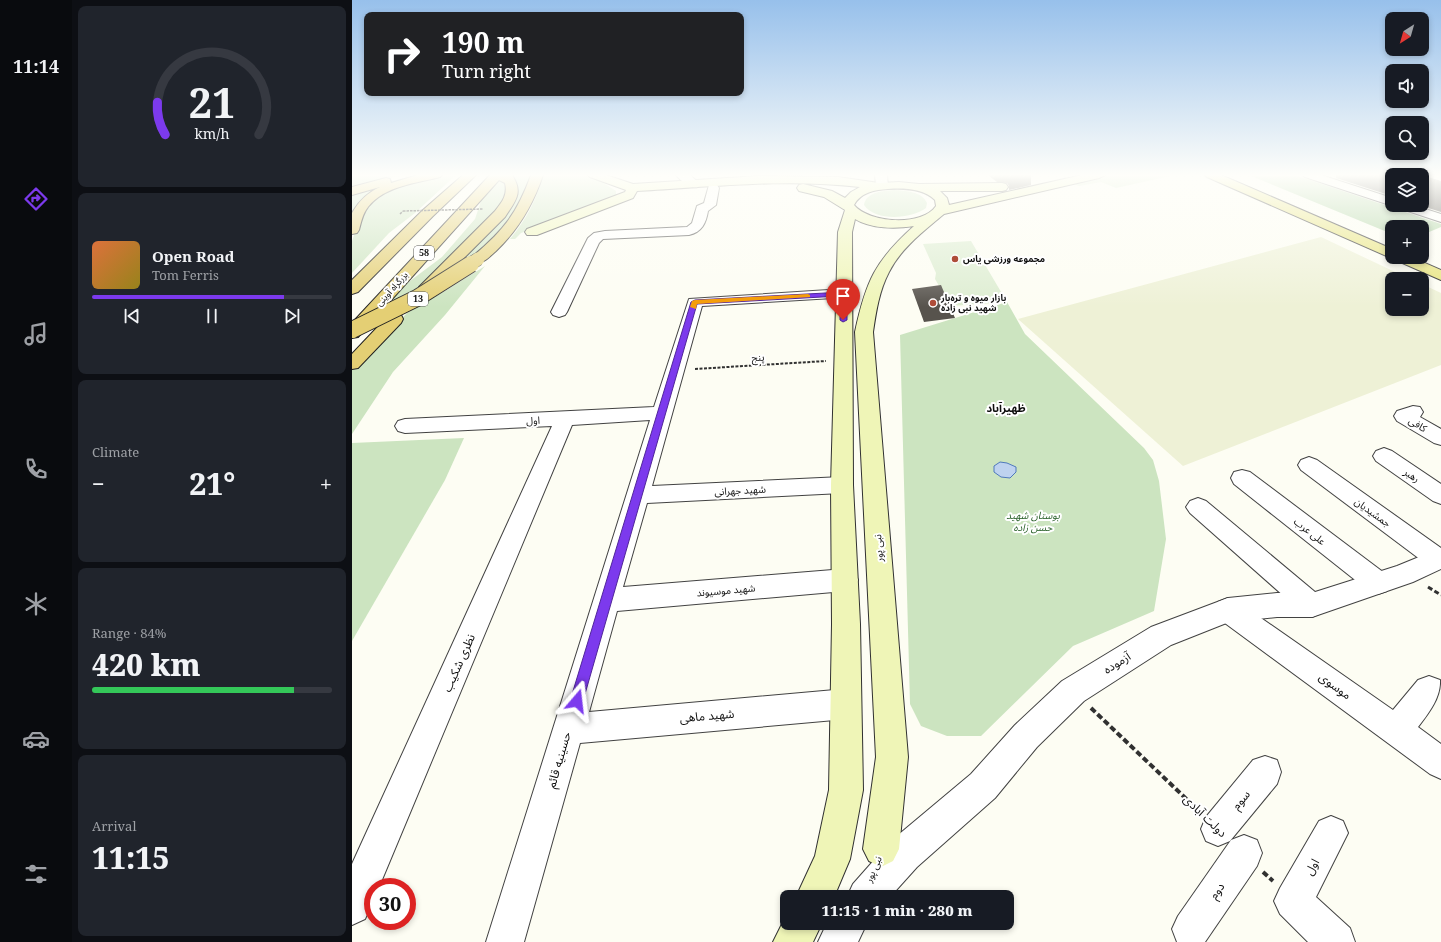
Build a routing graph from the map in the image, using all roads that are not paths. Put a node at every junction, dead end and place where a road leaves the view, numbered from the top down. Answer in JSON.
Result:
{"nodes":[{"id":1,"x":356,"y":219,"type":"edge"},
{"id":2,"x":423,"y":219,"type":"edge"},
{"id":3,"x":455,"y":219,"type":"edge"},
{"id":4,"x":495,"y":219,"type":"edge"},
{"id":5,"x":518,"y":219,"type":"edge"},
{"id":6,"x":564,"y":219,"type":"edge"},
{"id":7,"x":700,"y":219,"type":"edge"},
{"id":8,"x":848,"y":219,"type":"edge"},
{"id":9,"x":866,"y":219,"type":"edge"},
{"id":10,"x":925,"y":219,"type":"edge"},
{"id":11,"x":930,"y":219,"type":"edge"},
{"id":12,"x":1312,"y":219,"type":"edge"},
{"id":13,"x":1337,"y":219,"type":"edge"},
{"id":14,"x":352,"y":230,"type":"edge"},
{"id":15,"x":532,"y":232,"type":"dead end"},
{"id":16,"x":1385,"y":240,"type":"edge"},
{"id":17,"x":1385,"y":251,"type":"edge"},
{"id":18,"x":1429,"y":259,"type":"edge"},
{"id":19,"x":1414,"y":264,"type":"edge"},
{"id":20,"x":1441,"y":264,"type":"edge"},
{"id":21,"x":1441,"y":276,"type":"edge"},
{"id":22,"x":427,"y":287,"type":"dead end"},
{"id":23,"x":352,"y":290,"type":"edge"},
{"id":24,"x":844,"y":294,"type":"junction"},
{"id":25,"x":559,"y":312,"type":"dead end"},
{"id":26,"x":395,"y":319,"type":"dead end"},
{"id":27,"x":352,"y":331,"type":"edge"},
{"id":28,"x":352,"y":364,"type":"edge"},
{"id":29,"x":1413,"y":412,"type":"dead end"},
{"id":30,"x":662,"y":413,"type":"junction"},
{"id":31,"x":565,"y":419,"type":"junction"},
{"id":32,"x":404,"y":426,"type":"dead end"},
{"id":33,"x":1441,"y":438,"type":"edge"},
{"id":34,"x":1384,"y":456,"type":"dead end"},
{"id":35,"x":1309,"y":465,"type":"dead end"},
{"id":36,"x":1242,"y":478,"type":"dead end"},
{"id":37,"x":842,"y":486,"type":"junction"},
{"id":38,"x":638,"y":495,"type":"junction"},
{"id":39,"x":1441,"y":495,"type":"edge"},
{"id":40,"x":1198,"y":507,"type":"dead end"},
{"id":41,"x":1439,"y":559,"type":"edge"},
{"id":42,"x":845,"y":580,"type":"junction"},
{"id":43,"x":1378,"y":583,"type":"junction"},
{"id":44,"x":606,"y":600,"type":"junction"},
{"id":45,"x":1312,"y":605,"type":"junction"},
{"id":46,"x":1228,"y":610,"type":"junction"},
{"id":47,"x":1429,"y":690,"type":"dead end"},
{"id":48,"x":846,"y":704,"type":"junction"},
{"id":49,"x":568,"y":729,"type":"junction"},
{"id":50,"x":1396,"y":730,"type":"junction"},
{"id":51,"x":1441,"y":763,"type":"edge"},
{"id":52,"x":1265,"y":772,"type":"dead end"},
{"id":53,"x":1218,"y":829,"type":"road end"},
{"id":54,"x":1331,"y":833,"type":"dead end"},
{"id":55,"x":881,"y":849,"type":"joint"},
{"id":56,"x":1244,"y":853,"type":"road end"},
{"id":57,"x":818,"y":890,"type":"edge"},
{"id":58,"x":864,"y":890,"type":"edge"},
{"id":59,"x":872,"y":890,"type":"edge"},
{"id":60,"x":352,"y":906,"type":"edge"},
{"id":61,"x":1191,"y":929,"type":"dead end"},
{"id":62,"x":799,"y":930,"type":"edge"},
{"id":63,"x":844,"y":930,"type":"edge"},
{"id":64,"x":506,"y":942,"type":"edge"},
{"id":65,"x":792,"y":942,"type":"edge"},
{"id":66,"x":837,"y":942,"type":"edge"},
{"id":67,"x":1336,"y":942,"type":"edge"}],
"edges":[{"from":1,"to":14,"type":"highway"},
{"from":2,"to":23,"type":"highway","number":"58"},
{"from":3,"to":27,"type":"highway","name":"بزرگراه آوینی","number":"58"},
{"from":4,"to":22,"type":"highway"},
{"from":5,"to":27,"type":"highway","number":"13","bridge":true},
{"from":6,"to":15,"type":"main road"},
{"from":7,"to":25,"type":"street"},
{"from":8,"to":24,"type":"main road"},
{"from":9,"to":10,"type":"main road"},
{"from":11,"to":55,"type":"main road","name":"نبی پور"},
{"from":12,"to":17,"type":"main road"},
{"from":13,"to":16,"type":"main road"},
{"from":18,"to":20,"type":"main road"},
{"from":19,"to":21,"type":"main road"},
{"from":24,"to":30,"type":"street","name":"حسینیه قائم"},
{"from":24,"to":37,"type":"main road"},
{"from":26,"to":28,"type":"highway"},
{"from":29,"to":33,"type":"street","name":"کافی"},
{"from":30,"to":31,"type":"street","name":"اول"},
{"from":30,"to":38,"type":"street","name":"حسینیه قائم"},
{"from":31,"to":32,"type":"street","name":"اول"},
{"from":31,"to":60,"type":"street","name":"نظری شکیب"},
{"from":34,"to":39,"type":"street","name":"رهبر"},
{"from":35,"to":41,"type":"street","name":"جمشیدیان"},
{"from":36,"to":43,"type":"street","name":"علی عرب"},
{"from":37,"to":38,"type":"street","name":"شهید جهرانی"},
{"from":37,"to":42,"type":"main road"},
{"from":38,"to":44,"type":"street","name":"حسینیه قائم"},
{"from":40,"to":45,"type":"street"},
{"from":41,"to":43,"type":"street","name":"آزموده"},
{"from":42,"to":44,"type":"street","name":"شهید موسیوند"},
{"from":42,"to":48,"type":"main road"},
{"from":43,"to":45,"type":"street","name":"آزموده"},
{"from":44,"to":49,"type":"street","name":"حسینیه قائم"},
{"from":45,"to":46,"type":"street","name":"آزموده"},
{"from":46,"to":50,"type":"street","name":"موسوی"},
{"from":46,"to":59,"type":"street","name":"آزموده"},
{"from":47,"to":50,"type":"street"},
{"from":48,"to":49,"type":"street","name":"شهید ماهی"},
{"from":48,"to":57,"type":"main road"},
{"from":49,"to":64,"type":"street","name":"حسینیه قائم"},
{"from":50,"to":51,"type":"street","name":"موسوی"},
{"from":52,"to":53,"type":"street","name":"سوم"},
{"from":54,"to":67,"type":"street","name":"اول"},
{"from":55,"to":58,"type":"street","name":"نبی پور"},
{"from":56,"to":61,"type":"street","name":"دوم"},
{"from":62,"to":65,"type":"main road"},
{"from":63,"to":66,"type":"street"}]}
